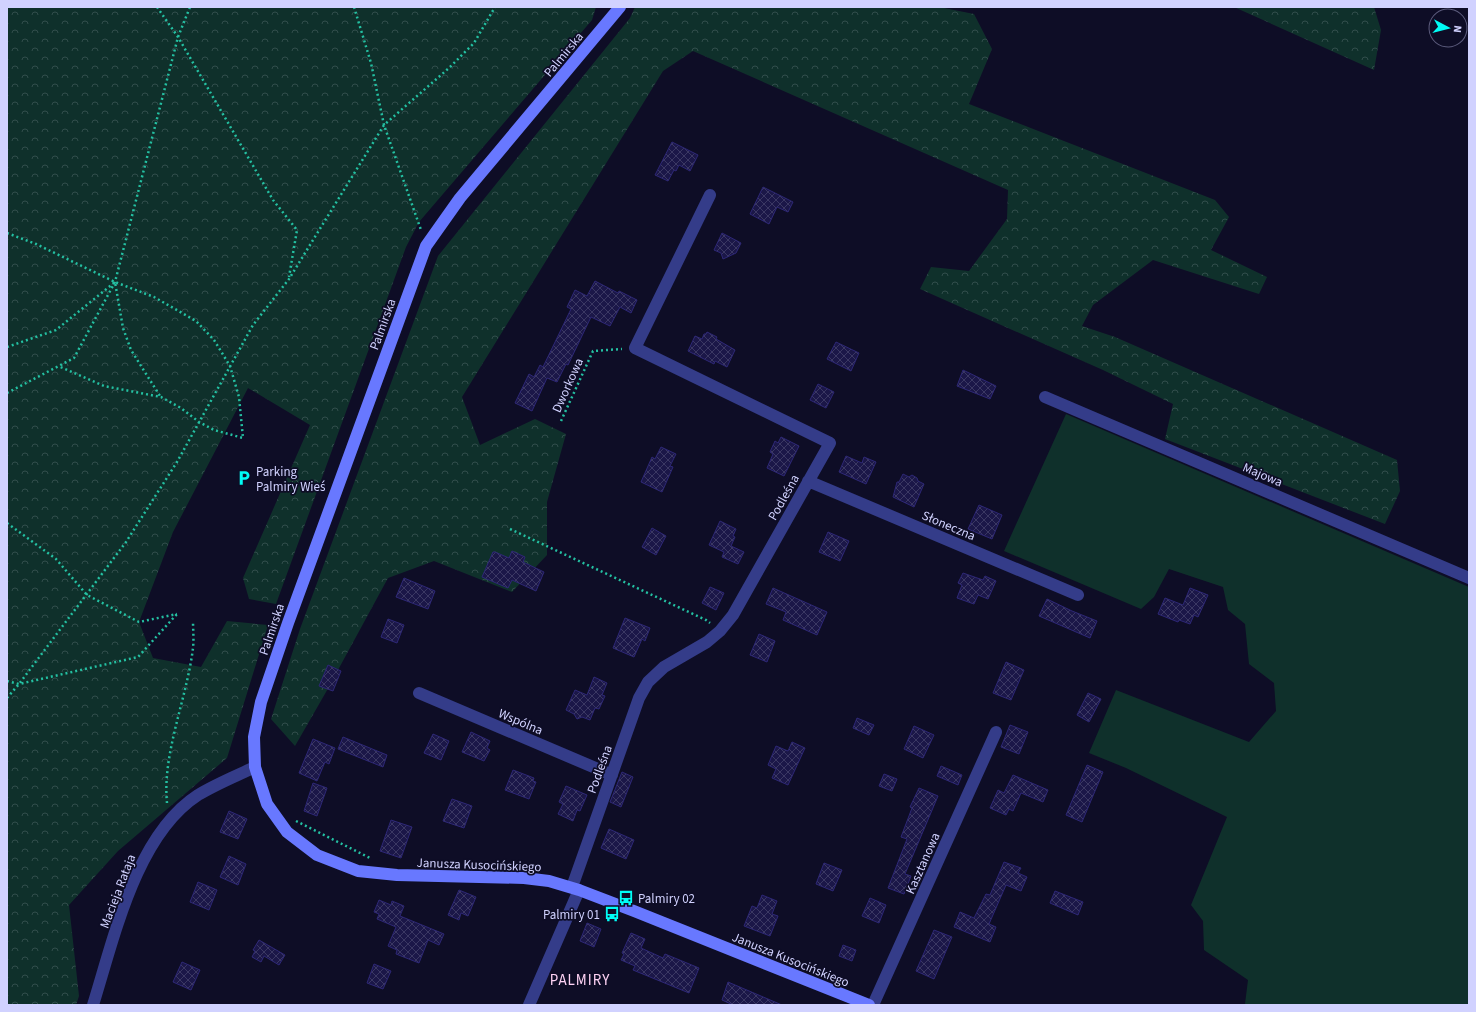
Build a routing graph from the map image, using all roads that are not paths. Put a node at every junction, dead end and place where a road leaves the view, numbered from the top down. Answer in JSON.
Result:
{"nodes":[{"id":1,"x":620,"y":7,"type":"edge"},
{"id":2,"x":710,"y":195,"type":"dead end"},
{"id":3,"x":1045,"y":396,"type":"dead end"},
{"id":4,"x":808,"y":481,"type":"junction"},
{"id":5,"x":1469,"y":578,"type":"edge"},
{"id":6,"x":1078,"y":595,"type":"dead end"},
{"id":7,"x":419,"y":693,"type":"dead end"},
{"id":8,"x":261,"y":702,"type":"joint"},
{"id":9,"x":996,"y":732,"type":"dead end"},
{"id":10,"x":255,"y":767,"type":"junction"},
{"id":11,"x":612,"y":775,"type":"junction"},
{"id":12,"x":575,"y":889,"type":"junction"},
{"id":13,"x":93,"y":1005,"type":"edge"},
{"id":14,"x":529,"y":1005,"type":"edge"},
{"id":15,"x":869,"y":1005,"type":"edge"},
{"id":16,"x":874,"y":1005,"type":"edge"}],
"edges":[{"from":1,"to":8,"type":"street","name":"Palmirska"},
{"from":2,"to":4,"type":"street","name":"Podleśna"},
{"from":3,"to":5,"type":"street","name":"Majowa"},
{"from":4,"to":6,"type":"street","name":"Słoneczna"},
{"from":4,"to":11,"type":"street","name":"Podleśna"},
{"from":7,"to":11,"type":"street","name":"Wspólna"},
{"from":8,"to":10,"type":"street","name":"Janusza Kusocińskiego"},
{"from":9,"to":16,"type":"street","name":"Kasztanowa"},
{"from":10,"to":12,"type":"street","name":"Janusza Kusocińskiego"},
{"from":10,"to":13,"type":"street","name":"Macieja Rataja"},
{"from":11,"to":12,"type":"street","name":"Podleśna"},
{"from":12,"to":14,"type":"street","name":"Podleśna"},
{"from":12,"to":15,"type":"street","name":"Janusza Kusocińskiego"}]}
